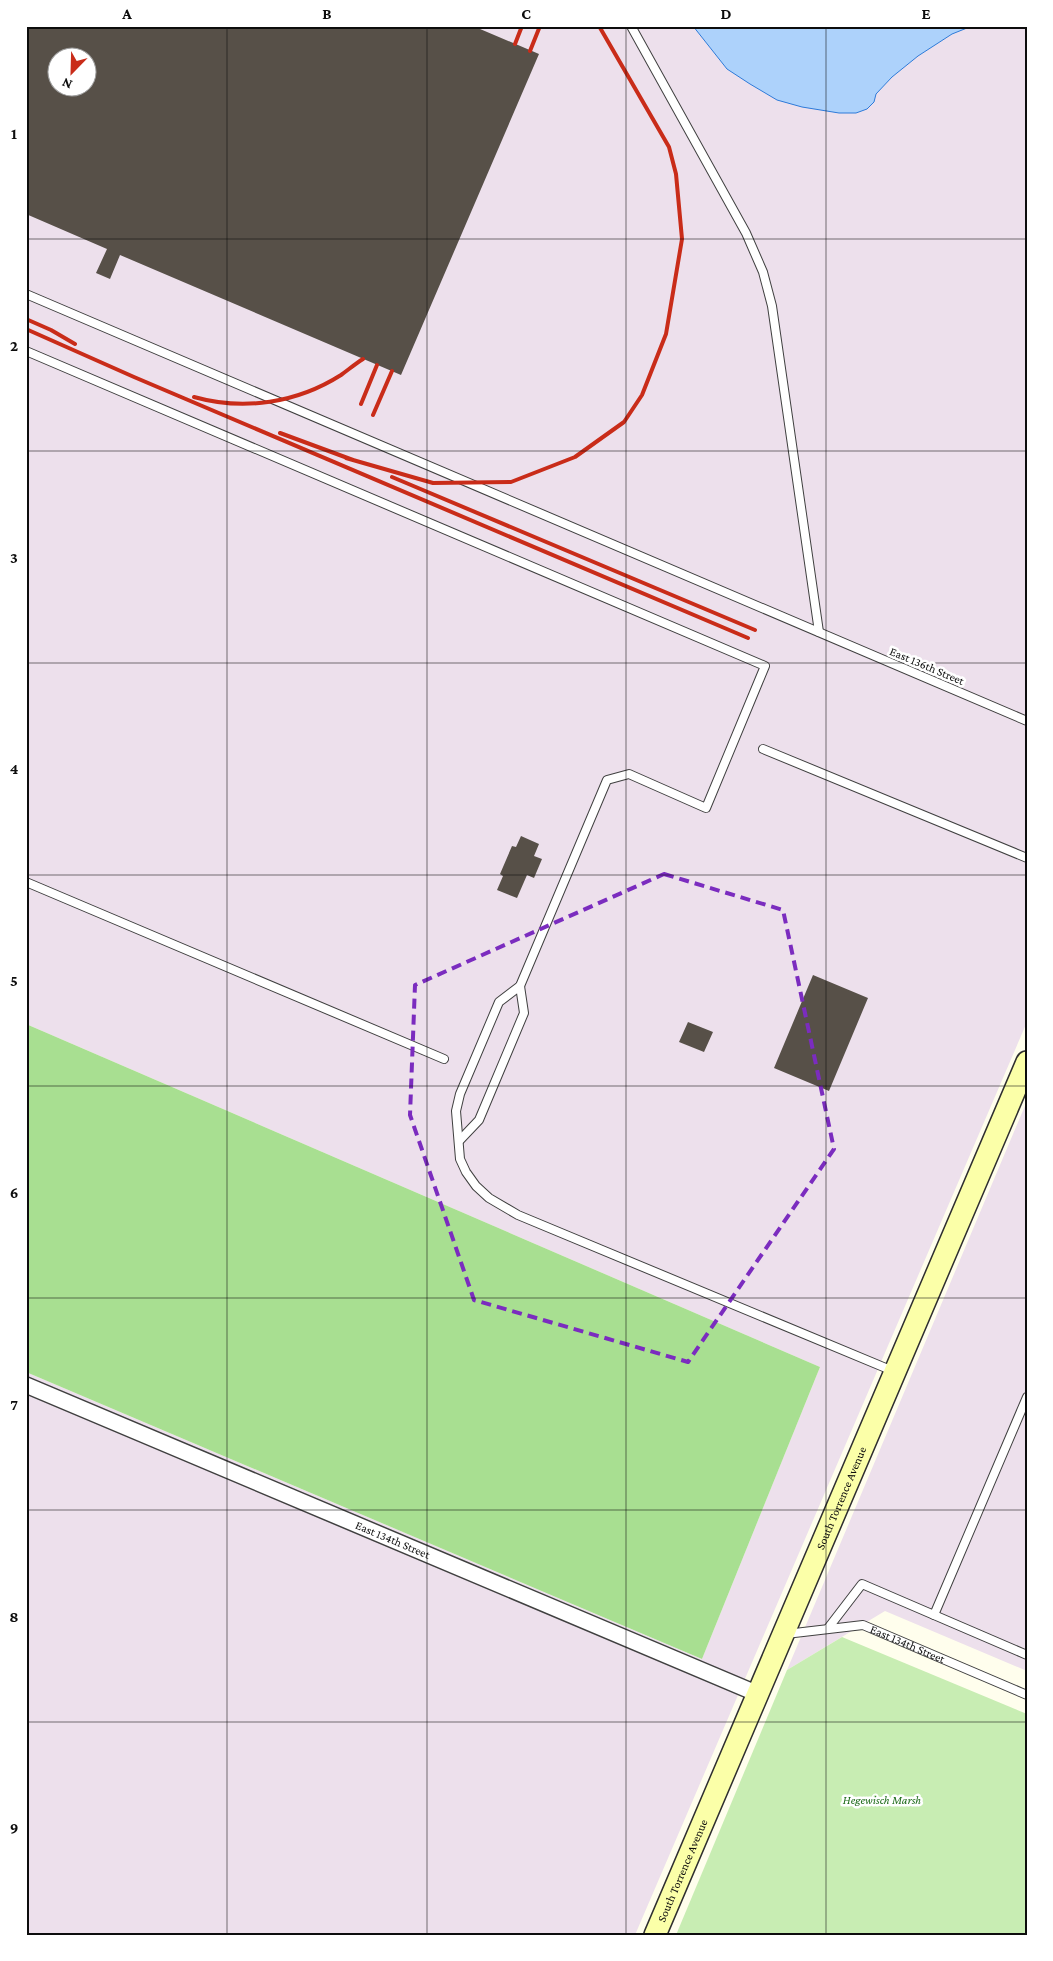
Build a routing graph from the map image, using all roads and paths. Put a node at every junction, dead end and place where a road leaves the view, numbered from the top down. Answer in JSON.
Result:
{"nodes":[{"id":1,"x":631,"y":26,"type":"edge"},
{"id":2,"x":26,"y":294,"type":"edge"},
{"id":3,"x":26,"y":351,"type":"edge"},
{"id":4,"x":819,"y":632,"type":"junction"},
{"id":5,"x":1027,"y":721,"type":"edge"},
{"id":6,"x":762,"y":749,"type":"dead end"},
{"id":7,"x":1027,"y":858,"type":"edge"},
{"id":8,"x":26,"y":882,"type":"edge"},
{"id":9,"x":520,"y":986,"type":"junction"},
{"id":10,"x":444,"y":1059,"type":"dead end"},
{"id":11,"x":1027,"y":1062,"type":"edge"},
{"id":12,"x":460,"y":1140,"type":"junction"},
{"id":13,"x":895,"y":1372,"type":"junction"},
{"id":14,"x":26,"y":1384,"type":"edge"},
{"id":15,"x":1027,"y":1397,"type":"edge"},
{"id":16,"x":934,"y":1615,"type":"junction"},
{"id":17,"x":829,"y":1627,"type":"junction"},
{"id":18,"x":783,"y":1634,"type":"junction"},
{"id":19,"x":1027,"y":1655,"type":"edge"},
{"id":20,"x":758,"y":1694,"type":"junction"},
{"id":21,"x":1027,"y":1695,"type":"edge"},
{"id":22,"x":655,"y":1935,"type":"edge"}],
"edges":[{"from":1,"to":4,"type":"lane"},
{"from":2,"to":4,"type":"lane","name":"East 136th Street"},
{"from":3,"to":9,"type":"lane"},
{"from":4,"to":5,"type":"lane","name":"East 136th Street"},
{"from":6,"to":7,"type":"lane"},
{"from":8,"to":10,"type":"lane"},
{"from":9,"to":12,"type":"lane"},
{"from":9,"to":12,"type":"lane"},
{"from":11,"to":13,"type":"main road","name":"South Torrence Avenue"},
{"from":12,"to":13,"type":"lane"},
{"from":13,"to":18,"type":"main road","name":"South Torrence Avenue"},
{"from":14,"to":20,"type":"street","name":"East 134th Street"},
{"from":15,"to":16,"type":"lane"},
{"from":16,"to":17,"type":"lane"},
{"from":16,"to":19,"type":"lane"},
{"from":17,"to":18,"type":"lane","name":"East 134th Street"},
{"from":17,"to":21,"type":"lane","name":"East 134th Street"},
{"from":18,"to":20,"type":"main road","name":"South Torrence Avenue"},
{"from":20,"to":22,"type":"main road","name":"South Torrence Avenue"}]}
